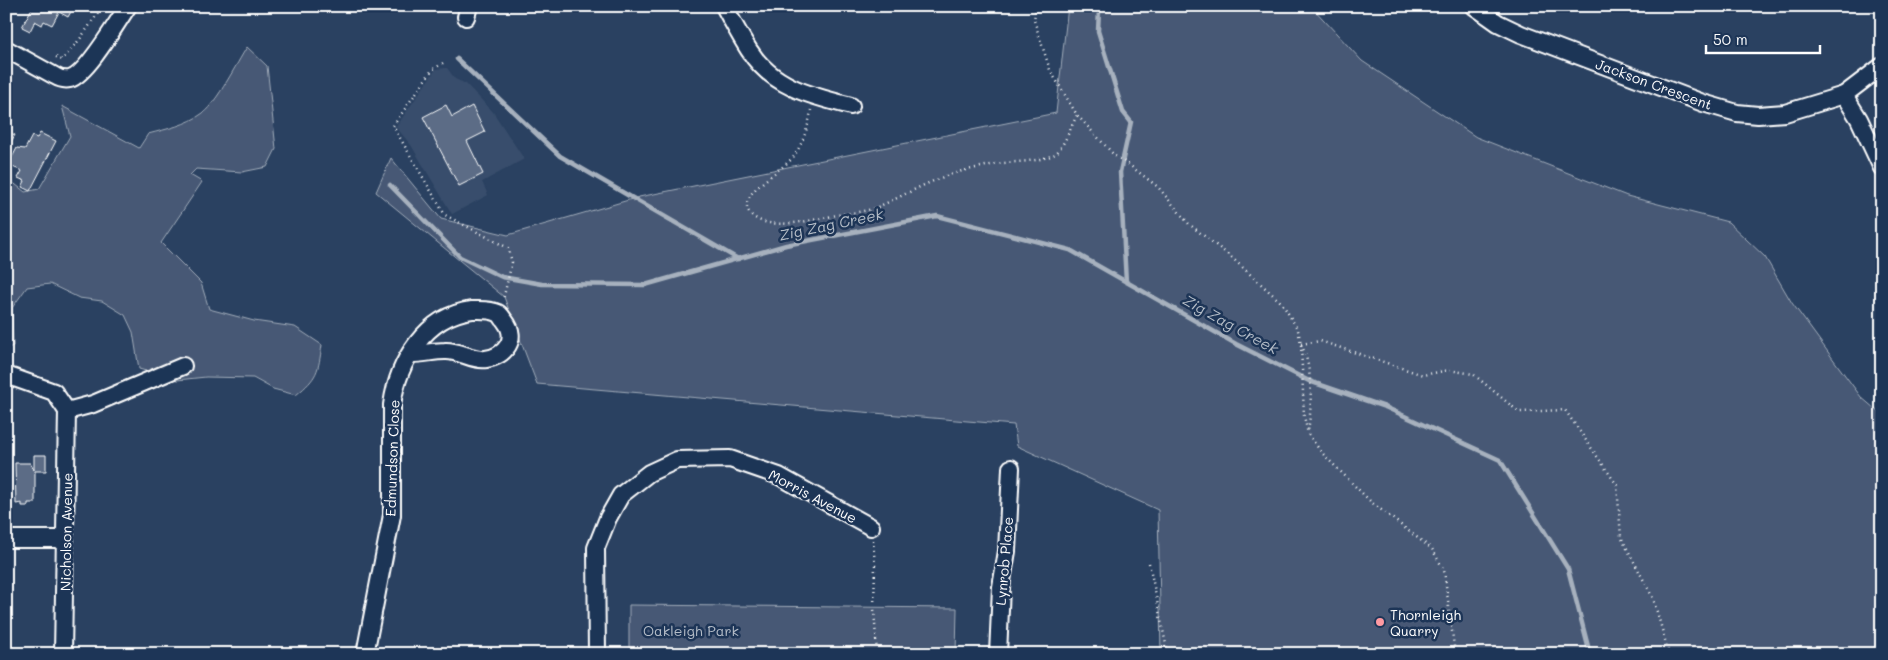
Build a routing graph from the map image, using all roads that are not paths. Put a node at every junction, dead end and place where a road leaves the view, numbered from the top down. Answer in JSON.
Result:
{"nodes":[{"id":1,"x":128,"y":6,"type":"edge"},
{"id":2,"x":724,"y":6,"type":"edge"},
{"id":3,"x":1474,"y":6,"type":"edge"},
{"id":4,"x":6,"y":50,"type":"edge"},
{"id":5,"x":1882,"y":66,"type":"edge"},
{"id":6,"x":1844,"y":95,"type":"junction"},
{"id":7,"x":850,"y":106,"type":"dead end"},
{"id":8,"x":1882,"y":168,"type":"edge"},
{"id":9,"x":411,"y":354,"type":"junction"},
{"id":10,"x":183,"y":366,"type":"dead end"},
{"id":11,"x":6,"y":375,"type":"edge"},
{"id":12,"x":67,"y":411,"type":"junction"},
{"id":13,"x":1011,"y":468,"type":"dead end"},
{"id":14,"x":871,"y":527,"type":"road end"},
{"id":15,"x":6,"y":538,"type":"edge"},
{"id":16,"x":65,"y":539,"type":"junction"},
{"id":17,"x":64,"y":654,"type":"edge"},
{"id":18,"x":365,"y":654,"type":"edge"},
{"id":19,"x":597,"y":654,"type":"edge"},
{"id":20,"x":998,"y":654,"type":"edge"}],
"edges":[{"from":1,"to":4,"type":"street"},
{"from":2,"to":7,"type":"street"},
{"from":3,"to":6,"type":"street","name":"Jackson Crescent"},
{"from":5,"to":6,"type":"street"},
{"from":6,"to":8,"type":"street"},
{"from":9,"to":9,"type":"street","name":"Edmundson Close"},
{"from":9,"to":18,"type":"street","name":"Edmundson Close"},
{"from":10,"to":12,"type":"street"},
{"from":11,"to":12,"type":"street"},
{"from":12,"to":16,"type":"street","name":"Nicholson Avenue"},
{"from":13,"to":20,"type":"street","name":"Lynrob Place"},
{"from":14,"to":19,"type":"street","name":"Morris Avenue"},
{"from":15,"to":16,"type":"street"},
{"from":16,"to":17,"type":"street","name":"Nicholson Avenue"}]}
